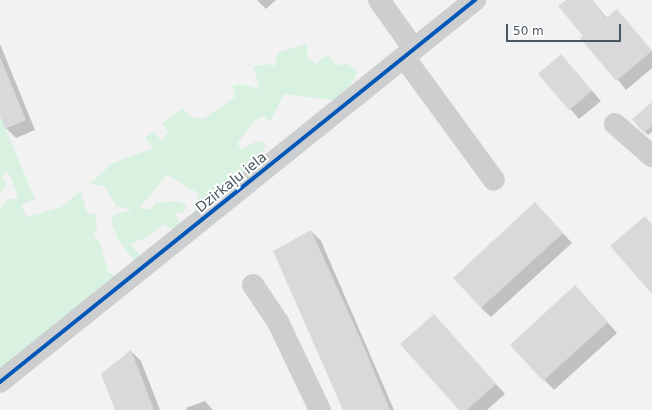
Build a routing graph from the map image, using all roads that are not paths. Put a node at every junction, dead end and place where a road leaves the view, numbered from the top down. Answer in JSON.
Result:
{"nodes":[{"id":1,"x":379,"y":0,"type":"edge"},
{"id":2,"x":475,"y":0,"type":"edge"},
{"id":3,"x":409,"y":53,"type":"junction"},
{"id":4,"x":615,"y":124,"type":"dead end"},
{"id":5,"x":652,"y":156,"type":"edge"},
{"id":6,"x":494,"y":180,"type":"dead end"},
{"id":7,"x":253,"y":284,"type":"dead end"},
{"id":8,"x":0,"y":382,"type":"edge"},
{"id":9,"x":320,"y":410,"type":"edge"}],
"edges":[{"from":1,"to":3,"type":"street"},
{"from":2,"to":3,"type":"street","name":"Dzirkaļu iela"},
{"from":3,"to":6,"type":"street"},
{"from":3,"to":8,"type":"street","name":"Dzirkaļu iela"},
{"from":4,"to":5,"type":"street"},
{"from":7,"to":9,"type":"street"}]}
